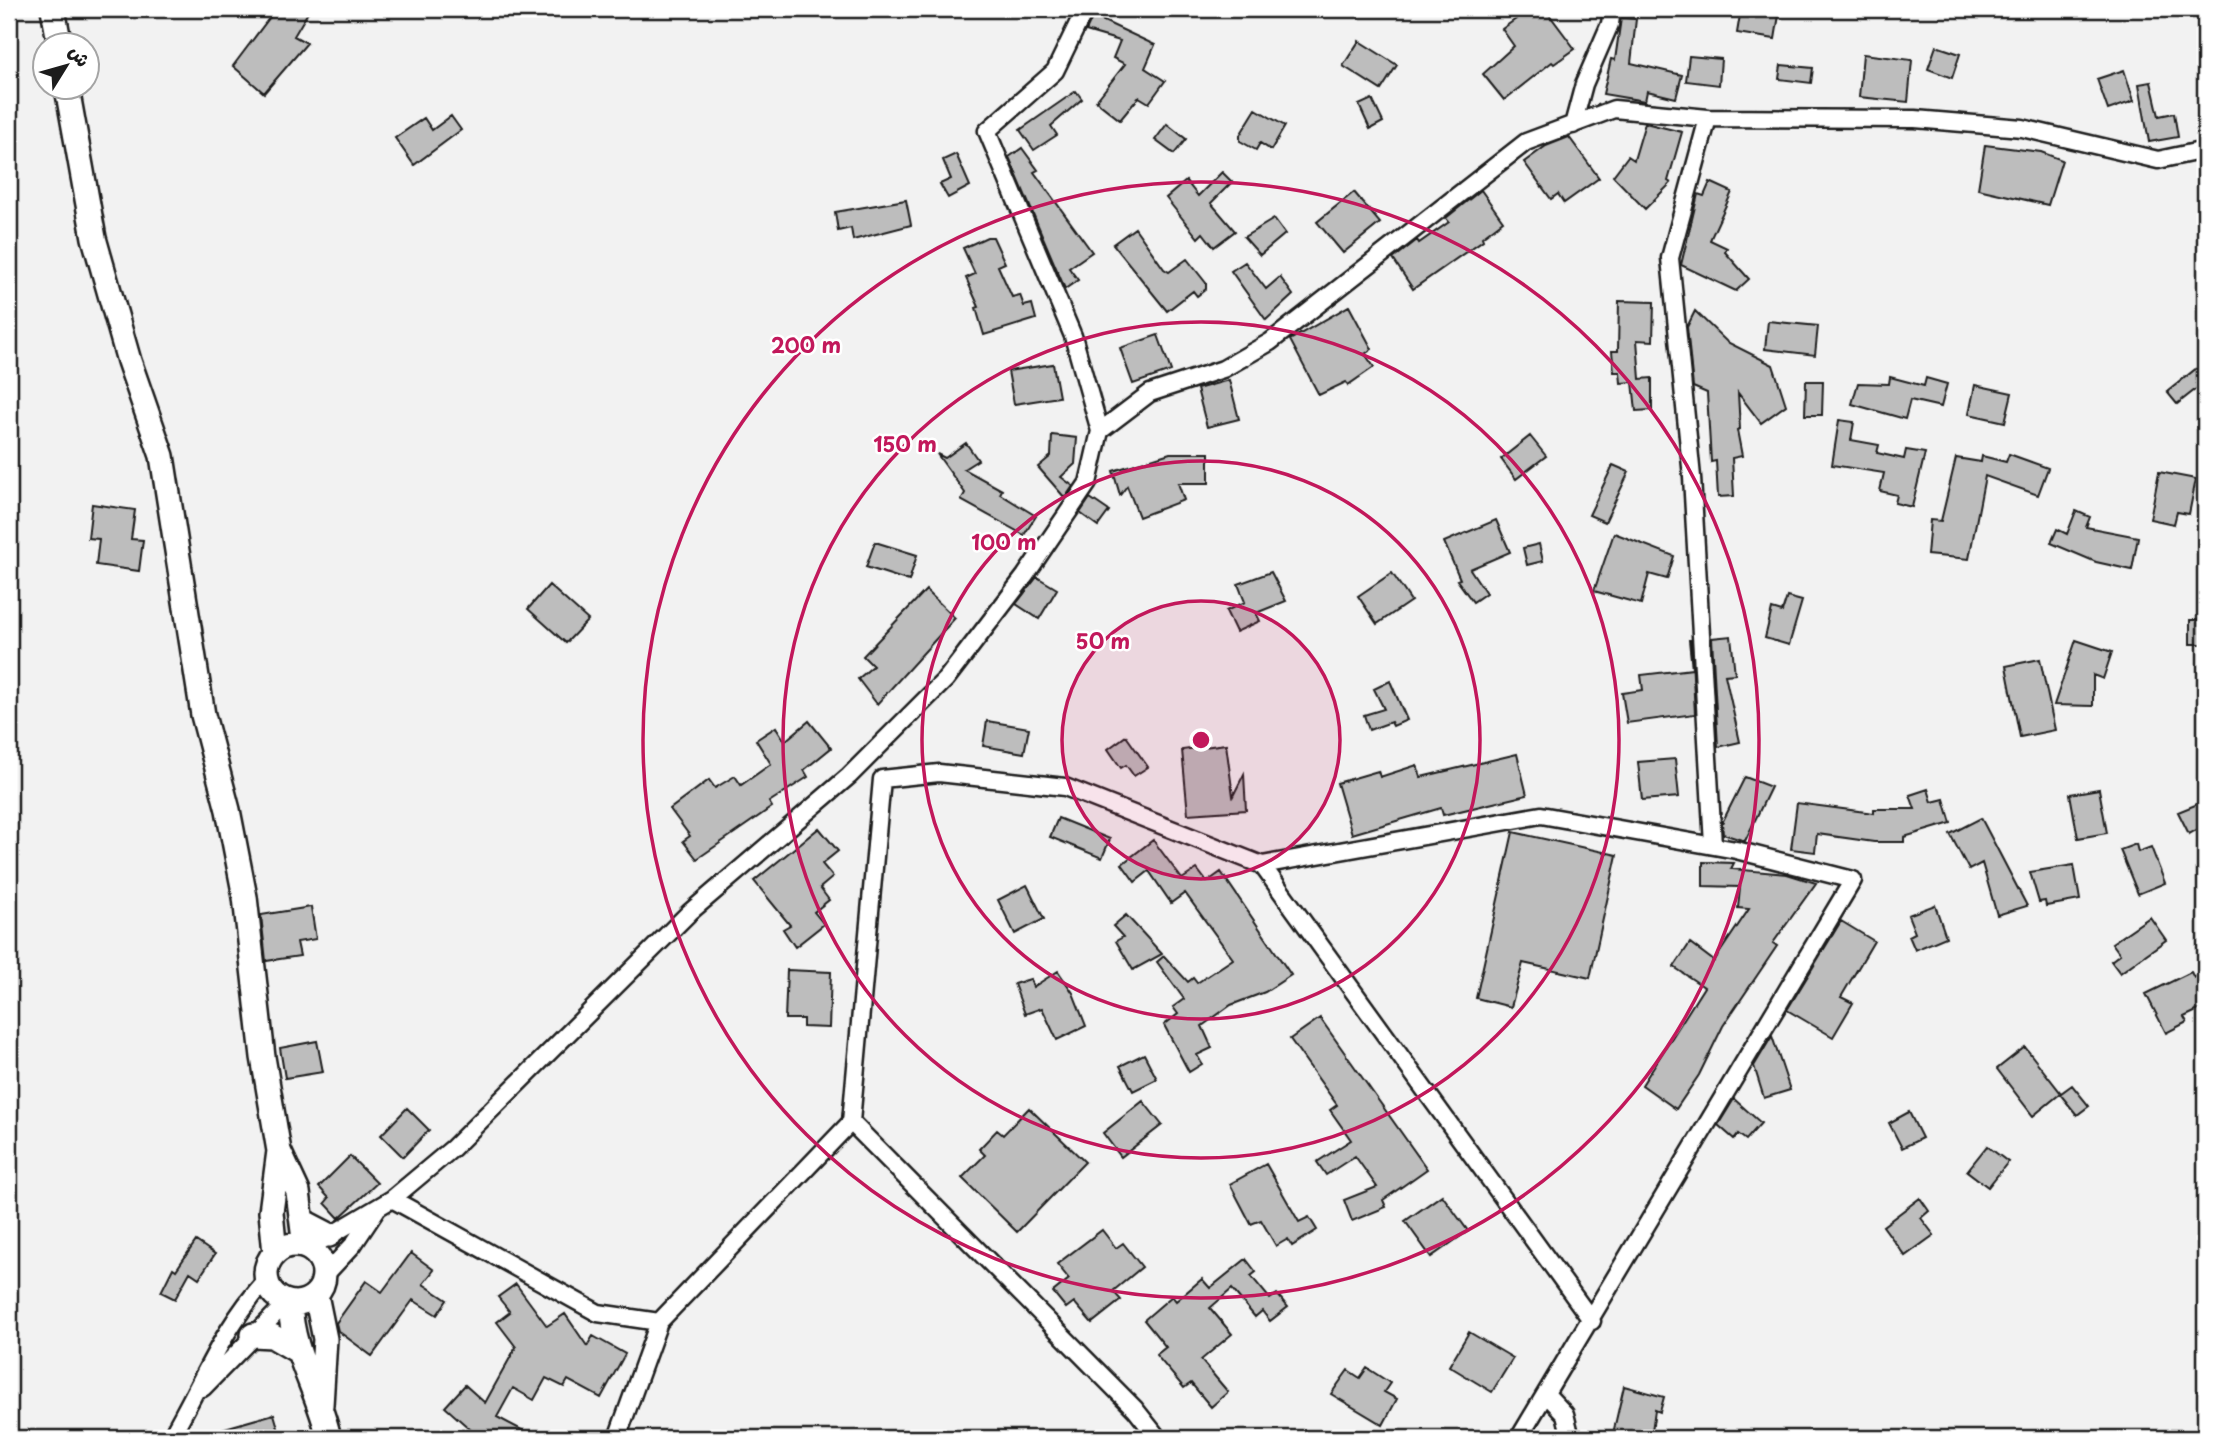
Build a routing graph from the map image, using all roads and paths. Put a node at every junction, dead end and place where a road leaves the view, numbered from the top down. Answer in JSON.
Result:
{"nodes":[{"id":1,"x":53,"y":9,"type":"edge"},
{"id":2,"x":1085,"y":9,"type":"edge"},
{"id":3,"x":1612,"y":9,"type":"edge"},
{"id":4,"x":57,"y":32,"type":"edge"},
{"id":5,"x":70,"y":102,"type":"edge"},
{"id":6,"x":1709,"y":118,"type":"junction"},
{"id":7,"x":1573,"y":125,"type":"junction"},
{"id":8,"x":2205,"y":150,"type":"edge"},
{"id":9,"x":1100,"y":431,"type":"junction"},
{"id":10,"x":849,"y":776,"type":"junction"},
{"id":11,"x":882,"y":779,"type":"junction"},
{"id":12,"x":1713,"y":845,"type":"junction"},
{"id":13,"x":1262,"y":865,"type":"junction"},
{"id":14,"x":851,"y":1122,"type":"junction"},
{"id":15,"x":279,"y":1151,"type":"junction"},
{"id":16,"x":392,"y":1199,"type":"junction"},
{"id":17,"x":377,"y":1209,"type":"junction"},
{"id":18,"x":304,"y":1222,"type":"junction"},
{"id":19,"x":329,"y":1235,"type":"junction"},
{"id":20,"x":307,"y":1248,"type":"junction"},
{"id":21,"x":275,"y":1253,"type":"junction"},
{"id":22,"x":267,"y":1279,"type":"junction"},
{"id":23,"x":320,"y":1286,"type":"junction"},
{"id":24,"x":289,"y":1303,"type":"junction"},
{"id":25,"x":1592,"y":1321,"type":"junction"},
{"id":26,"x":659,"y":1322,"type":"junction"},
{"id":27,"x":253,"y":1335,"type":"junction"},
{"id":28,"x":296,"y":1350,"type":"junction"},
{"id":29,"x":1548,"y":1395,"type":"junction"},
{"id":30,"x":194,"y":1397,"type":"junction"},
{"id":31,"x":321,"y":1405,"type":"junction"},
{"id":32,"x":170,"y":1438,"type":"edge"},
{"id":33,"x":329,"y":1438,"type":"edge"},
{"id":34,"x":617,"y":1438,"type":"edge"},
{"id":35,"x":1158,"y":1438,"type":"edge"},
{"id":36,"x":1519,"y":1438,"type":"edge"},
{"id":37,"x":1571,"y":1438,"type":"edge"}],
"edges":[{"from":1,"to":4,"type":"street"},
{"from":2,"to":9,"type":"street"},
{"from":3,"to":7,"type":"street"},
{"from":5,"to":15,"type":"street"},
{"from":6,"to":7,"type":"street"},
{"from":6,"to":8,"type":"street"},
{"from":6,"to":12,"type":"street"},
{"from":7,"to":9,"type":"street"},
{"from":9,"to":10,"type":"street"},
{"from":10,"to":11,"type":"street"},
{"from":10,"to":16,"type":"street"},
{"from":11,"to":13,"type":"street"},
{"from":11,"to":14,"type":"street"},
{"from":12,"to":13,"type":"street"},
{"from":12,"to":25,"type":"street"},
{"from":13,"to":25,"type":"street"},
{"from":14,"to":26,"type":"street"},
{"from":14,"to":35,"type":"street"},
{"from":15,"to":18,"type":"street"},
{"from":15,"to":21,"type":"street"},
{"from":16,"to":17,"type":"street"},
{"from":16,"to":26,"type":"street"},
{"from":17,"to":19,"type":"street"},
{"from":17,"to":23,"type":"street"},
{"from":18,"to":19,"type":"street"},
{"from":18,"to":20,"type":"street"},
{"from":19,"to":20,"type":"street"},
{"from":20,"to":21,"type":"street"},
{"from":20,"to":23,"type":"street"},
{"from":21,"to":22,"type":"street"},
{"from":22,"to":24,"type":"street"},
{"from":22,"to":30,"type":"street"},
{"from":23,"to":24,"type":"street"},
{"from":23,"to":31,"type":"street"},
{"from":24,"to":27,"type":"street"},
{"from":24,"to":28,"type":"street"},
{"from":25,"to":29,"type":"street"},
{"from":26,"to":34,"type":"street"},
{"from":27,"to":28,"type":"street"},
{"from":27,"to":30,"type":"street"},
{"from":28,"to":31,"type":"street"},
{"from":29,"to":36,"type":"street"},
{"from":29,"to":37,"type":"street"},
{"from":30,"to":32,"type":"street"},
{"from":31,"to":33,"type":"street"}]}
